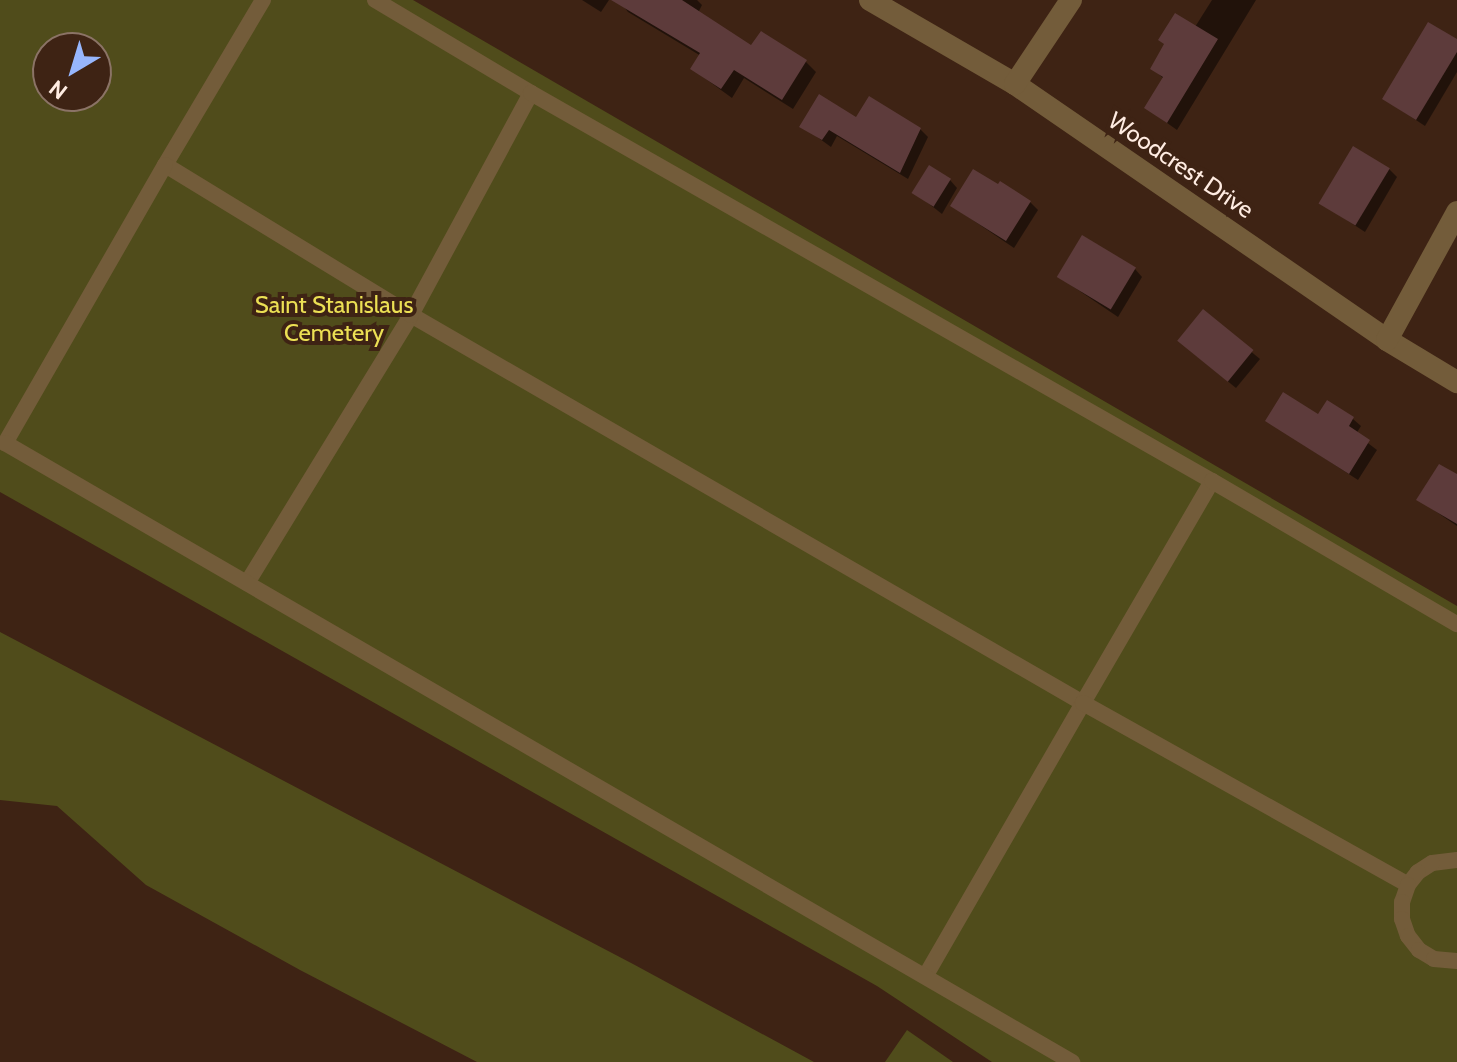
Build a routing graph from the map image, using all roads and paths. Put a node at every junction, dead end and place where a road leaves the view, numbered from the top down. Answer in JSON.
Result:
{"nodes":[{"id":1,"x":263,"y":0,"type":"edge"},
{"id":2,"x":375,"y":0,"type":"edge"},
{"id":3,"x":870,"y":0,"type":"edge"},
{"id":4,"x":1071,"y":0,"type":"edge"},
{"id":5,"x":1015,"y":84,"type":"junction"},
{"id":6,"x":531,"y":93,"type":"junction"},
{"id":7,"x":165,"y":165,"type":"junction"},
{"id":8,"x":1457,"y":212,"type":"edge"},
{"id":9,"x":411,"y":315,"type":"junction"},
{"id":10,"x":1387,"y":340,"type":"junction"},
{"id":11,"x":1457,"y":382,"type":"edge"},
{"id":12,"x":2,"y":443,"type":"edge"},
{"id":13,"x":1212,"y":481,"type":"junction"},
{"id":14,"x":247,"y":583,"type":"junction"},
{"id":15,"x":1457,"y":624,"type":"edge"},
{"id":16,"x":1083,"y":703,"type":"junction"},
{"id":17,"x":1457,"y":860,"type":"edge"},
{"id":18,"x":1408,"y":885,"type":"junction"},
{"id":19,"x":1457,"y":961,"type":"edge"},
{"id":20,"x":926,"y":975,"type":"junction"},
{"id":21,"x":1072,"y":1062,"type":"edge"}],
"edges":[{"from":1,"to":7,"type":"lane"},
{"from":2,"to":6,"type":"lane"},
{"from":3,"to":5,"type":"street","name":"Woodcrest Drive"},
{"from":4,"to":5,"type":"street"},
{"from":5,"to":10,"type":"street","name":"Woodcrest Drive"},
{"from":6,"to":9,"type":"lane"},
{"from":6,"to":13,"type":"lane"},
{"from":7,"to":9,"type":"lane"},
{"from":7,"to":12,"type":"lane"},
{"from":8,"to":10,"type":"street"},
{"from":9,"to":14,"type":"lane"},
{"from":9,"to":16,"type":"lane"},
{"from":10,"to":11,"type":"street","name":"Woodcrest Drive"},
{"from":12,"to":14,"type":"lane"},
{"from":13,"to":15,"type":"lane"},
{"from":13,"to":16,"type":"lane"},
{"from":14,"to":20,"type":"lane"},
{"from":16,"to":18,"type":"lane"},
{"from":16,"to":20,"type":"lane"},
{"from":17,"to":18,"type":"lane"},
{"from":18,"to":19,"type":"lane"},
{"from":20,"to":21,"type":"lane"}]}
